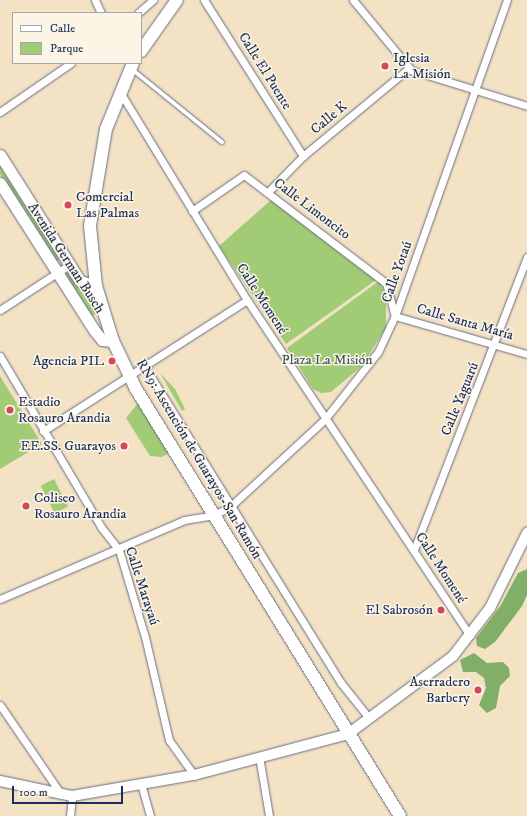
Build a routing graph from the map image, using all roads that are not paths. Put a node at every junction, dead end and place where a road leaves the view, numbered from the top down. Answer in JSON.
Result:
{"nodes":[{"id":1,"x":95,"y":0,"type":"edge"},
{"id":2,"x":154,"y":0,"type":"edge"},
{"id":3,"x":177,"y":0,"type":"edge"},
{"id":4,"x":204,"y":0,"type":"edge"},
{"id":5,"x":353,"y":0,"type":"edge"},
{"id":6,"x":507,"y":0,"type":"edge"},
{"id":7,"x":101,"y":12,"type":"edge"},
{"id":8,"x":139,"y":12,"type":"edge"},
{"id":9,"x":142,"y":50,"type":"edge"},
{"id":10,"x":70,"y":64,"type":"edge"},
{"id":11,"x":130,"y":64,"type":"edge"},
{"id":12,"x":409,"y":68,"type":"junction"},
{"id":13,"x":119,"y":90,"type":"junction"},
{"id":14,"x":475,"y":91,"type":"junction"},
{"id":15,"x":527,"y":106,"type":"edge"},
{"id":16,"x":0,"y":112,"type":"edge"},
{"id":17,"x":222,"y":142,"type":"dead end"},
{"id":18,"x":0,"y":155,"type":"edge"},
{"id":19,"x":304,"y":156,"type":"junction"},
{"id":20,"x":0,"y":183,"type":"edge"},
{"id":21,"x":268,"y":192,"type":"junction"},
{"id":22,"x":192,"y":211,"type":"junction"},
{"id":23,"x":527,"y":257,"type":"edge"},
{"id":24,"x":69,"y":265,"type":"junction"},
{"id":25,"x":56,"y":273,"type":"junction"},
{"id":26,"x":96,"y":286,"type":"junction"},
{"id":27,"x":247,"y":300,"type":"junction"},
{"id":28,"x":0,"y":310,"type":"edge"},
{"id":29,"x":395,"y":316,"type":"junction"},
{"id":30,"x":113,"y":341,"type":"junction"},
{"id":31,"x":496,"y":345,"type":"junction"},
{"id":32,"x":527,"y":354,"type":"edge"},
{"id":33,"x":0,"y":356,"type":"edge"},
{"id":34,"x":145,"y":368,"type":"junction"},
{"id":35,"x":130,"y":378,"type":"junction"},
{"id":36,"x":325,"y":419,"type":"junction"},
{"id":37,"x":43,"y":431,"type":"junction"},
{"id":38,"x":233,"y":504,"type":"junction"},
{"id":39,"x":215,"y":515,"type":"junction"},
{"id":40,"x":527,"y":534,"type":"edge"},
{"id":41,"x":119,"y":550,"type":"junction"},
{"id":42,"x":414,"y":550,"type":"junction"},
{"id":43,"x":0,"y":599,"type":"edge"},
{"id":44,"x":470,"y":636,"type":"junction"},
{"id":45,"x":0,"y":705,"type":"edge"},
{"id":46,"x":369,"y":718,"type":"junction"},
{"id":47,"x":348,"y":734,"type":"junction"},
{"id":48,"x":259,"y":756,"type":"junction"},
{"id":49,"x":194,"y":775,"type":"junction"},
{"id":50,"x":0,"y":782,"type":"edge"},
{"id":51,"x":141,"y":784,"type":"junction"},
{"id":52,"x":66,"y":796,"type":"junction"},
{"id":53,"x":70,"y":816,"type":"edge"},
{"id":54,"x":150,"y":816,"type":"edge"},
{"id":55,"x":269,"y":816,"type":"edge"},
{"id":56,"x":400,"y":816,"type":"edge"}],
"edges":[{"from":1,"to":7,"type":"street"},
{"from":2,"to":8,"type":"street"},
{"from":3,"to":9,"type":"highway"},
{"from":4,"to":19,"type":"street","name":"Calle El Puente"},
{"from":5,"to":12,"type":"street"},
{"from":6,"to":14,"type":"street","name":"Calle Yotaú"},
{"from":10,"to":16,"type":"street"},
{"from":11,"to":13,"type":"highway","name":"RN9: Ascención de Guarayos-San Ramón"},
{"from":11,"to":17,"type":"lane"},
{"from":12,"to":14,"type":"street"},
{"from":12,"to":19,"type":"street","name":"Calle K"},
{"from":13,"to":22,"type":"street","name":"Calle Momené"},
{"from":13,"to":26,"type":"highway","name":"RN9: Ascención de Guarayos-San Ramón"},
{"from":14,"to":15,"type":"street"},
{"from":14,"to":29,"type":"street","name":"Calle Yotaú"},
{"from":18,"to":24,"type":"main road","name":"Avenida German Busch"},
{"from":19,"to":21,"type":"street","name":"Calle K"},
{"from":20,"to":25,"type":"main road","name":"Avenida German Busch"},
{"from":21,"to":22,"type":"street","name":"Calle Limoncito"},
{"from":21,"to":29,"type":"street","name":"Calle Limoncito"},
{"from":22,"to":27,"type":"street","name":"Calle Momené"},
{"from":23,"to":31,"type":"street","name":"Calle Yaguarú"},
{"from":24,"to":25,"type":"street"},
{"from":24,"to":26,"type":"main road","name":"Avenida German Busch"},
{"from":25,"to":28,"type":"street"},
{"from":25,"to":30,"type":"main road","name":"Avenida German Busch"},
{"from":26,"to":30,"type":"highway","name":"RN9: Ascención de Guarayos-San Ramón"},
{"from":27,"to":34,"type":"street"},
{"from":27,"to":36,"type":"street","name":"Calle Momené"},
{"from":29,"to":31,"type":"street","name":"Calle Santa María"},
{"from":29,"to":36,"type":"street","name":"Calle Yotaú"},
{"from":30,"to":35,"type":"highway","name":"RN9: Ascención de Guarayos-San Ramón"},
{"from":31,"to":32,"type":"street","name":"Calle Santa María"},
{"from":31,"to":42,"type":"street","name":"Calle Yaguarú"},
{"from":33,"to":37,"type":"street","name":"Calle Marayaú"},
{"from":34,"to":35,"type":"street"},
{"from":34,"to":38,"type":"street"},
{"from":35,"to":37,"type":"street"},
{"from":35,"to":39,"type":"highway","name":"RN9: Ascención de Guarayos-San Ramón"},
{"from":36,"to":38,"type":"street","name":"Calle Yotaú"},
{"from":36,"to":42,"type":"street","name":"Calle Momené"},
{"from":37,"to":41,"type":"street","name":"Calle Marayaú"},
{"from":38,"to":39,"type":"street","name":"Calle Yotaú"},
{"from":38,"to":46,"type":"street"},
{"from":39,"to":41,"type":"street"},
{"from":39,"to":47,"type":"highway","name":"RN9: Ascención de Guarayos-San Ramón"},
{"from":40,"to":44,"type":"main road"},
{"from":41,"to":43,"type":"street"},
{"from":41,"to":49,"type":"street","name":"Calle Marayaú"},
{"from":42,"to":44,"type":"street","name":"Calle Momené"},
{"from":44,"to":46,"type":"main road"},
{"from":45,"to":52,"type":"street"},
{"from":46,"to":47,"type":"main road"},
{"from":47,"to":48,"type":"main road"},
{"from":47,"to":56,"type":"highway","name":"RN9: Ascención de Guarayos-San Ramón"},
{"from":48,"to":49,"type":"main road"},
{"from":48,"to":55,"type":"street"},
{"from":49,"to":51,"type":"main road"},
{"from":50,"to":52,"type":"main road"},
{"from":51,"to":52,"type":"main road"},
{"from":51,"to":54,"type":"street"},
{"from":52,"to":53,"type":"street"}]}
